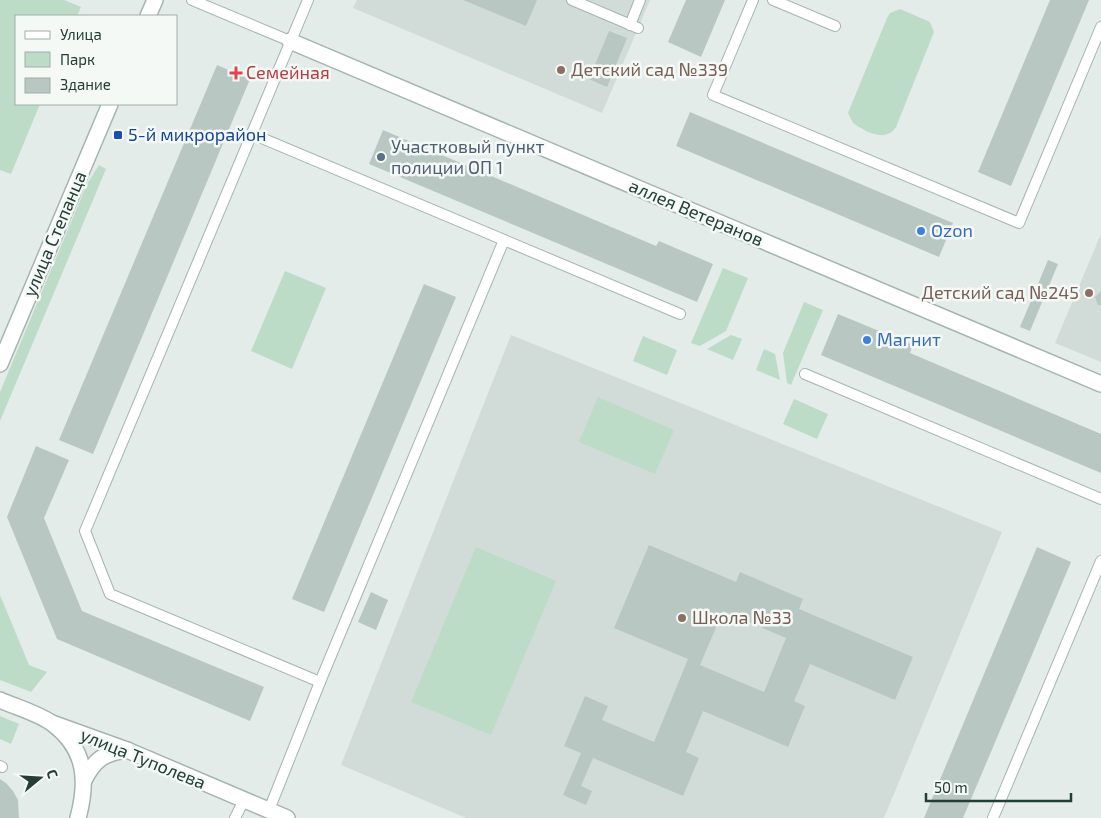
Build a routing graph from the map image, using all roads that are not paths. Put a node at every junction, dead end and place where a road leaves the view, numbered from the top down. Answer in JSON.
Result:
{"nodes":[{"id":1,"x":154,"y":0,"type":"edge"},
{"id":2,"x":192,"y":0,"type":"edge"},
{"id":3,"x":308,"y":0,"type":"edge"},
{"id":4,"x":572,"y":0,"type":"edge"},
{"id":5,"x":640,"y":0,"type":"edge"},
{"id":6,"x":753,"y":0,"type":"edge"},
{"id":7,"x":773,"y":0,"type":"edge"},
{"id":8,"x":148,"y":15,"type":"edge"},
{"id":9,"x":835,"y":26,"type":"dead end"},
{"id":10,"x":1101,"y":27,"type":"edge"},
{"id":11,"x":290,"y":41,"type":"junction"},
{"id":12,"x":110,"y":105,"type":"edge"},
{"id":13,"x":252,"y":134,"type":"junction"},
{"id":14,"x":504,"y":240,"type":"junction"},
{"id":15,"x":680,"y":314,"type":"dead end"},
{"id":16,"x":0,"y":364,"type":"edge"},
{"id":17,"x":805,"y":374,"type":"dead end"},
{"id":18,"x":1101,"y":384,"type":"edge"},
{"id":19,"x":1101,"y":498,"type":"edge"},
{"id":20,"x":1101,"y":561,"type":"edge"},
{"id":21,"x":320,"y":682,"type":"junction"},
{"id":22,"x":0,"y":700,"type":"edge"},
{"id":23,"x":52,"y":723,"type":"junction"},
{"id":24,"x":127,"y":750,"type":"junction"},
{"id":25,"x":84,"y":780,"type":"junction"},
{"id":26,"x":244,"y":800,"type":"junction"},
{"id":27,"x":269,"y":810,"type":"junction"},
{"id":28,"x":78,"y":818,"type":"edge"},
{"id":29,"x":235,"y":818,"type":"edge"},
{"id":30,"x":286,"y":818,"type":"edge"},
{"id":31,"x":993,"y":818,"type":"edge"}],
"edges":[{"from":1,"to":8,"type":"street"},
{"from":2,"to":11,"type":"lane"},
{"from":3,"to":11,"type":"lane"},
{"from":4,"to":5,"type":"lane"},
{"from":6,"to":10,"type":"lane"},
{"from":7,"to":9,"type":"lane"},
{"from":11,"to":13,"type":"lane"},
{"from":11,"to":18,"type":"street","name":"аллея Ветеранов"},
{"from":12,"to":16,"type":"street","name":"улица Степанца"},
{"from":13,"to":14,"type":"lane"},
{"from":13,"to":21,"type":"lane"},
{"from":14,"to":15,"type":"lane"},
{"from":14,"to":21,"type":"lane"},
{"from":17,"to":19,"type":"lane"},
{"from":20,"to":31,"type":"lane"},
{"from":21,"to":27,"type":"lane"},
{"from":22,"to":23,"type":"street","name":"улица Туполева"},
{"from":23,"to":24,"type":"street","name":"улица Туполева"},
{"from":23,"to":25,"type":"street"},
{"from":24,"to":25,"type":"street"},
{"from":24,"to":26,"type":"street","name":"улица Туполева"},
{"from":25,"to":28,"type":"street"},
{"from":26,"to":27,"type":"street","name":"улица Туполева"},
{"from":26,"to":29,"type":"lane"},
{"from":27,"to":30,"type":"street","name":"улица Туполева"}]}
